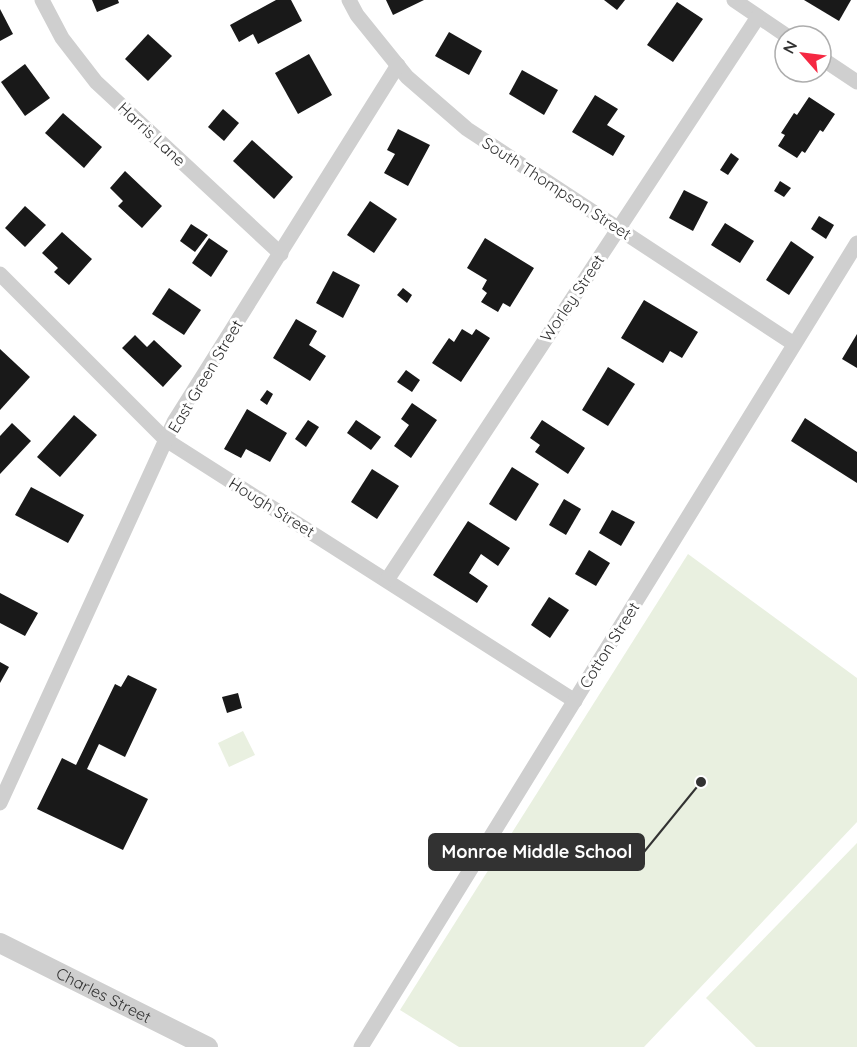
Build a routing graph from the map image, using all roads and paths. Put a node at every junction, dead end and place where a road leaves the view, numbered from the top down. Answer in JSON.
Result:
{"nodes":[{"id":1,"x":42,"y":0,"type":"edge"},
{"id":2,"x":350,"y":0,"type":"edge"},
{"id":3,"x":734,"y":0,"type":"edge"},
{"id":4,"x":758,"y":16,"type":"junction"},
{"id":5,"x":773,"y":26,"type":"edge"},
{"id":6,"x":398,"y":65,"type":"junction"},
{"id":7,"x":833,"y":66,"type":"edge"},
{"id":8,"x":857,"y":82,"type":"edge"},
{"id":9,"x":618,"y":228,"type":"junction"},
{"id":10,"x":857,"y":243,"type":"edge"},
{"id":11,"x":281,"y":254,"type":"junction"},
{"id":12,"x":0,"y":274,"type":"edge"},
{"id":13,"x":794,"y":344,"type":"junction"},
{"id":14,"x":166,"y":440,"type":"junction"},
{"id":15,"x":387,"y":580,"type":"junction"},
{"id":16,"x":575,"y":701,"type":"junction"},
{"id":17,"x":0,"y":803,"type":"edge"},
{"id":18,"x":0,"y":944,"type":"edge"},
{"id":19,"x":208,"y":1047,"type":"edge"},
{"id":20,"x":362,"y":1047,"type":"edge"}],
"edges":[{"from":1,"to":11,"type":"street","name":"Harris Lane"},
{"from":2,"to":6,"type":"street","name":"South Thompson Street"},
{"from":3,"to":4,"type":"street"},
{"from":4,"to":5,"type":"street"},
{"from":4,"to":9,"type":"street","name":"Worley Street"},
{"from":6,"to":9,"type":"street","name":"South Thompson Street"},
{"from":6,"to":11,"type":"street","name":"East Green Street"},
{"from":7,"to":8,"type":"street"},
{"from":9,"to":13,"type":"street","name":"South Thompson Street"},
{"from":9,"to":15,"type":"street","name":"Worley Street"},
{"from":10,"to":13,"type":"street","name":"Cotton Street"},
{"from":11,"to":14,"type":"street","name":"East Green Street"},
{"from":12,"to":14,"type":"street","name":"Hough Street"},
{"from":13,"to":16,"type":"street","name":"Cotton Street"},
{"from":14,"to":15,"type":"street","name":"Hough Street"},
{"from":14,"to":17,"type":"street","name":"East Green Street"},
{"from":15,"to":16,"type":"street","name":"Hough Street"},
{"from":16,"to":20,"type":"street","name":"Cotton Street"},
{"from":18,"to":19,"type":"street","name":"Charles Street"}]}
